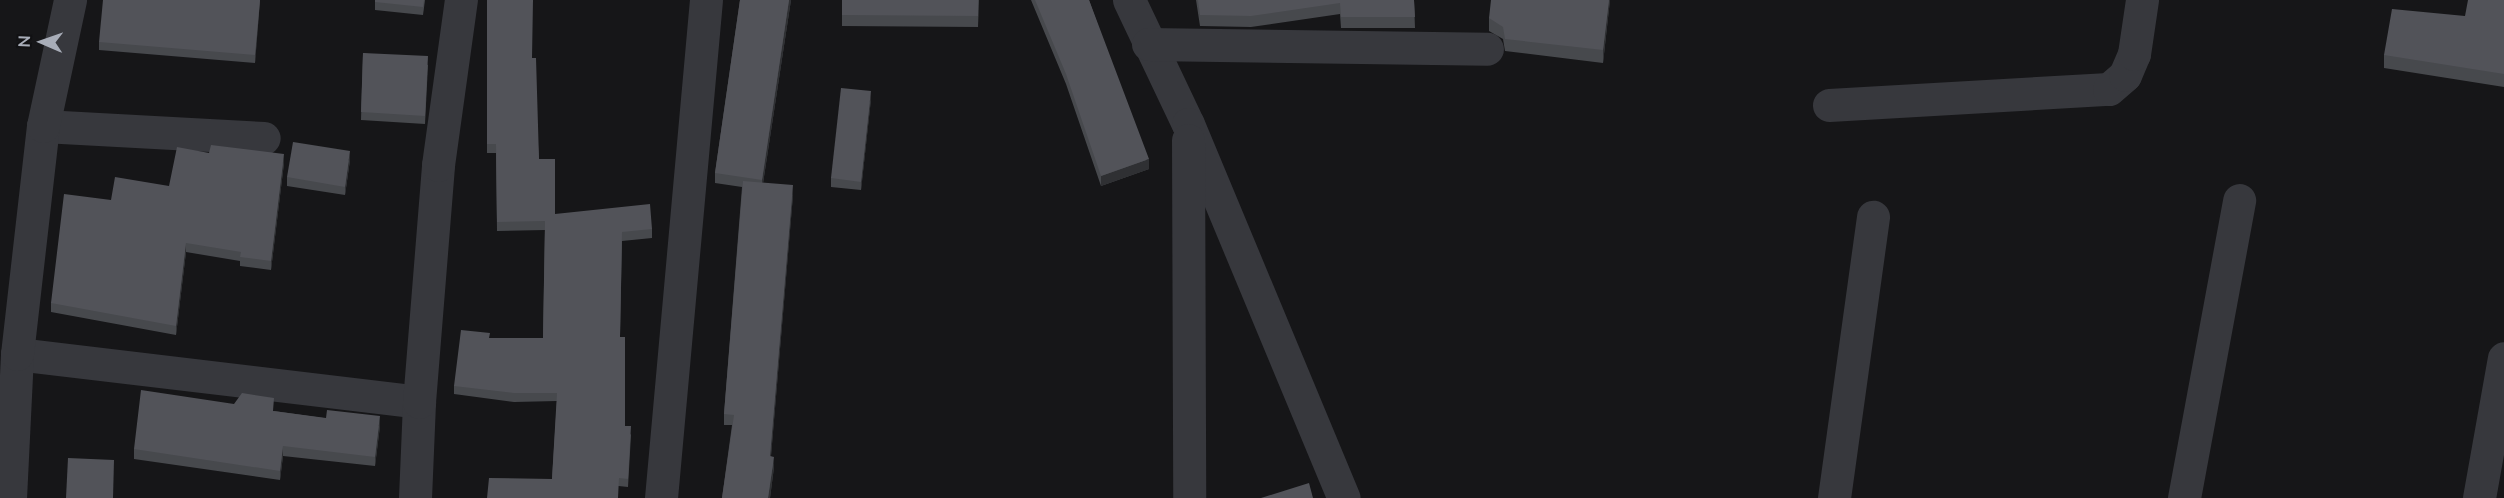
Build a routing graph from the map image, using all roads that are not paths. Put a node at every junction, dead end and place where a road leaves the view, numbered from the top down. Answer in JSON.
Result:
{"nodes":[{"id":1,"x":70,"y":0,"type":"edge"},
{"id":2,"x":461,"y":0,"type":"edge"},
{"id":3,"x":706,"y":0,"type":"edge"},
{"id":4,"x":1129,"y":0,"type":"edge"},
{"id":5,"x":2142,"y":0,"type":"edge"},
{"id":6,"x":1148,"y":44,"type":"junction"},
{"id":7,"x":1487,"y":49,"type":"dead end"},
{"id":8,"x":1829,"y":105,"type":"dead end"},
{"id":9,"x":1188,"y":124,"type":"junction"},
{"id":10,"x":43,"y":126,"type":"junction"},
{"id":11,"x":264,"y":138,"type":"dead end"},
{"id":12,"x":2239,"y":200,"type":"dead end"},
{"id":13,"x":1873,"y":217,"type":"dead end"},
{"id":14,"x":17,"y":354,"type":"junction"},
{"id":15,"x":2504,"y":358,"type":"edge"},
{"id":16,"x":418,"y":402,"type":"junction"},
{"id":17,"x":10,"y":498,"type":"edge"},
{"id":18,"x":415,"y":498,"type":"edge"},
{"id":19,"x":661,"y":498,"type":"edge"},
{"id":20,"x":1189,"y":498,"type":"edge"},
{"id":21,"x":1344,"y":498,"type":"edge"},
{"id":22,"x":1834,"y":498,"type":"edge"},
{"id":23,"x":2184,"y":498,"type":"edge"},
{"id":24,"x":2479,"y":498,"type":"edge"}],
"edges":[{"from":1,"to":10,"type":"street"},
{"from":2,"to":16,"type":"street"},
{"from":3,"to":19,"type":"street"},
{"from":4,"to":6,"type":"street"},
{"from":5,"to":8,"type":"street"},
{"from":6,"to":7,"type":"street"},
{"from":6,"to":9,"type":"street"},
{"from":9,"to":20,"type":"street"},
{"from":9,"to":21,"type":"street"},
{"from":10,"to":11,"type":"street"},
{"from":10,"to":14,"type":"street"},
{"from":12,"to":23,"type":"street"},
{"from":13,"to":22,"type":"street"},
{"from":14,"to":16,"type":"street"},
{"from":14,"to":17,"type":"street"},
{"from":15,"to":24,"type":"street"},
{"from":16,"to":18,"type":"street"}]}
